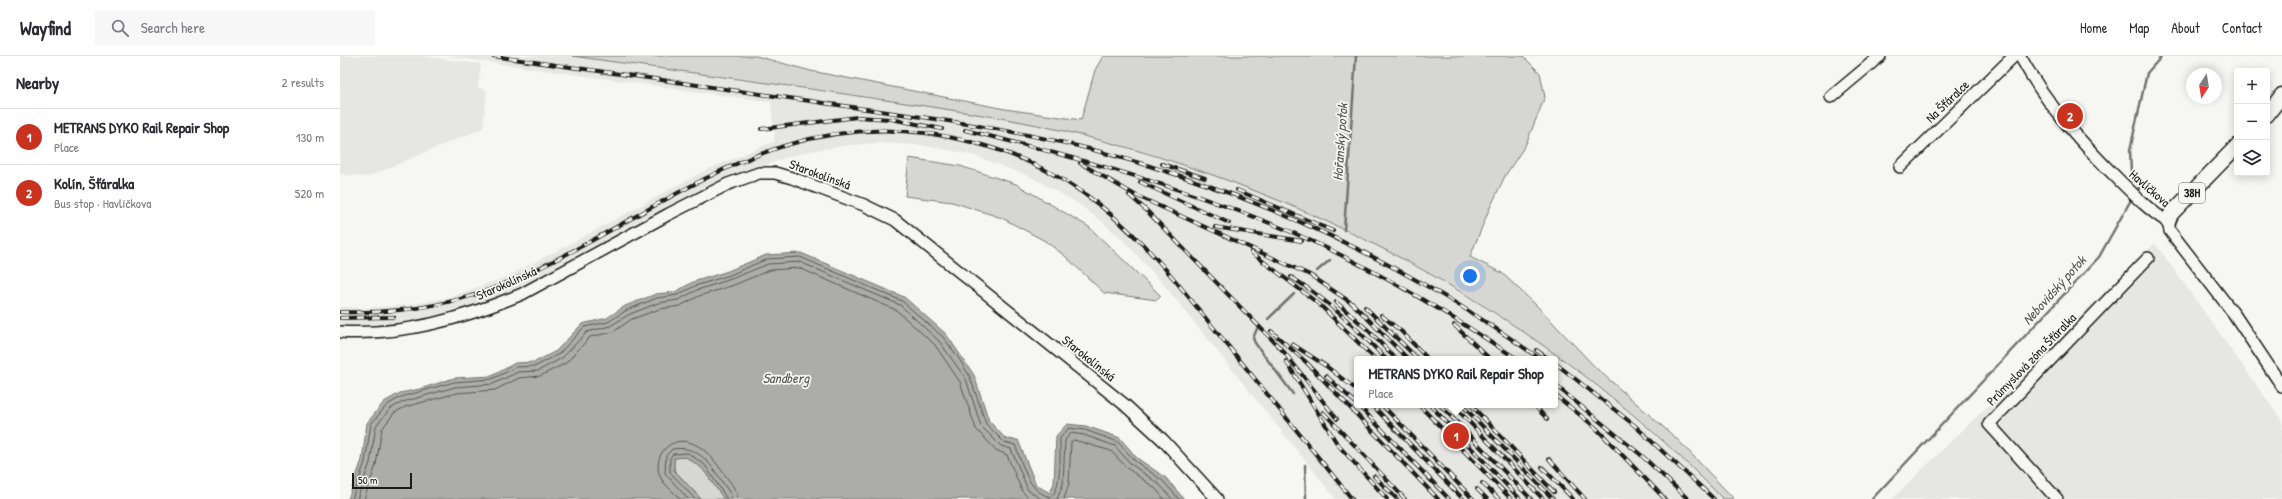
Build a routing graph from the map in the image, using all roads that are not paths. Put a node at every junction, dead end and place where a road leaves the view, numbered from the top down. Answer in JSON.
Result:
{"nodes":[{"id":1,"x":1880,"y":56,"type":"edge"},
{"id":2,"x":2014,"y":56,"type":"edge"},
{"id":3,"x":2020,"y":56,"type":"edge"},
{"id":4,"x":2282,"y":95,"type":"edge"},
{"id":5,"x":1831,"y":97,"type":"dead end"},
{"id":6,"x":2282,"y":106,"type":"edge"},
{"id":7,"x":2282,"y":111,"type":"edge"},
{"id":8,"x":2270,"y":113,"type":"edge"},
{"id":9,"x":2270,"y":115,"type":"edge"},
{"id":10,"x":2270,"y":116,"type":"edge"},
{"id":11,"x":2234,"y":149,"type":"edge"},
{"id":12,"x":1900,"y":167,"type":"dead end"},
{"id":13,"x":2168,"y":222,"type":"junction"},
{"id":14,"x":2148,"y":258,"type":"dead end"},
{"id":15,"x":340,"y":332,"type":"edge"},
{"id":16,"x":2282,"y":386,"type":"edge"},
{"id":17,"x":1217,"y":499,"type":"edge"},
{"id":18,"x":2057,"y":499,"type":"edge"}],
"edges":[{"from":1,"to":5,"type":"street"},
{"from":2,"to":12,"type":"street","name":"Na Šťáralce"},
{"from":3,"to":13,"type":"street","name":"Havlíčkova"},
{"from":4,"to":8,"type":"main road"},
{"from":6,"to":9,"type":"main road"},
{"from":7,"to":10,"type":"main road"},
{"from":11,"to":13,"type":"main road","number":"38H"},
{"from":13,"to":16,"type":"street","name":"Havlíčkova"},
{"from":14,"to":18,"type":"street","name":"Průmyslová zóna Šťáralka"},
{"from":15,"to":17,"type":"street","name":"Starokolínská"}]}
